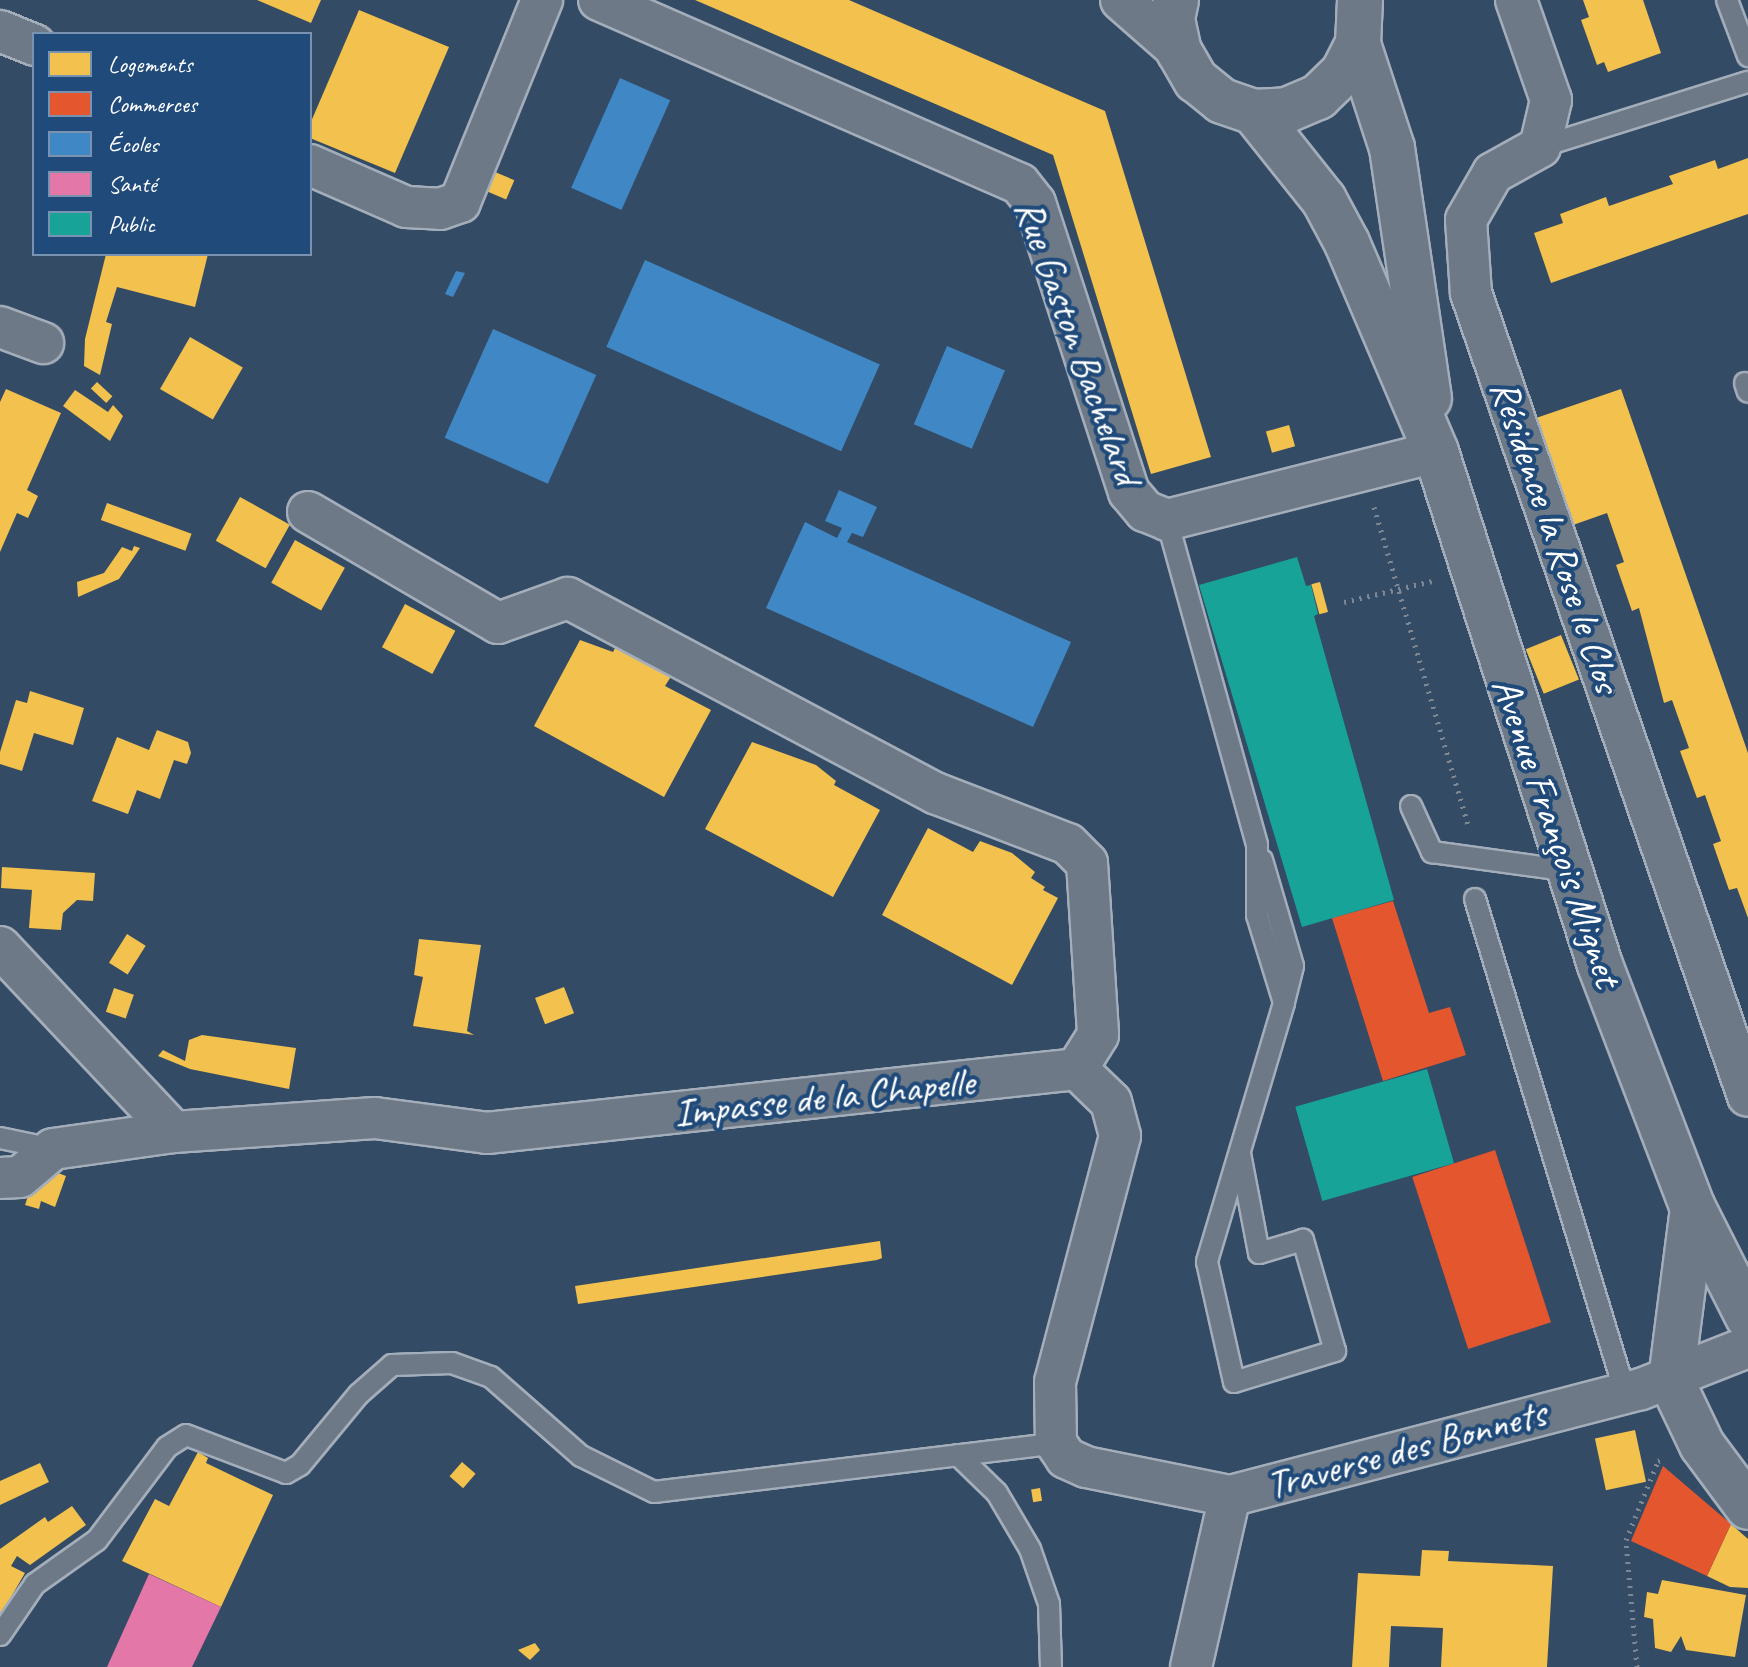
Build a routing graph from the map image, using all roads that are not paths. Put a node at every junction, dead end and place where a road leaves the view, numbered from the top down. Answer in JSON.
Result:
{"nodes":[{"id":1,"x":542,"y":0,"type":"edge"},
{"id":2,"x":599,"y":0,"type":"edge"},
{"id":3,"x":1121,"y":0,"type":"edge"},
{"id":4,"x":1176,"y":0,"type":"edge"},
{"id":5,"x":1360,"y":0,"type":"edge"},
{"id":6,"x":1516,"y":0,"type":"edge"},
{"id":7,"x":1727,"y":0,"type":"edge"},
{"id":8,"x":0,"y":31,"type":"edge"},
{"id":9,"x":32,"y":44,"type":"edge"},
{"id":10,"x":1358,"y":44,"type":"junction"},
{"id":11,"x":1179,"y":51,"type":"junction"},
{"id":12,"x":1748,"y":56,"type":"edge"},
{"id":13,"x":1748,"y":82,"type":"edge"},
{"id":14,"x":1254,"y":112,"type":"junction"},
{"id":15,"x":1540,"y":147,"type":"junction"},
{"id":16,"x":312,"y":166,"type":"edge"},
{"id":17,"x":0,"y":327,"type":"edge"},
{"id":18,"x":43,"y":343,"type":"dead end"},
{"id":19,"x":1436,"y":452,"type":"junction"},
{"id":20,"x":308,"y":512,"type":"dead end"},
{"id":21,"x":1167,"y":520,"type":"junction"},
{"id":22,"x":1411,"y":806,"type":"dead end"},
{"id":23,"x":1570,"y":871,"type":"junction"},
{"id":24,"x":1475,"y":899,"type":"dead end"},
{"id":25,"x":0,"y":947,"type":"edge"},
{"id":26,"x":1077,"y":1069,"type":"junction"},
{"id":27,"x":1748,"y":1096,"type":"edge"},
{"id":28,"x":174,"y":1132,"type":"junction"},
{"id":29,"x":0,"y":1138,"type":"edge"},
{"id":30,"x":53,"y":1149,"type":"junction"},
{"id":31,"x":1240,"y":1153,"type":"junction"},
{"id":32,"x":0,"y":1178,"type":"edge"},
{"id":33,"x":1693,"y":1208,"type":"junction"},
{"id":34,"x":1748,"y":1317,"type":"edge"},
{"id":35,"x":1748,"y":1347,"type":"edge"},
{"id":36,"x":1671,"y":1380,"type":"junction"},
{"id":37,"x":1625,"y":1392,"type":"junction"},
{"id":38,"x":1056,"y":1443,"type":"junction"},
{"id":39,"x":958,"y":1455,"type":"junction"},
{"id":40,"x":1230,"y":1496,"type":"junction"},
{"id":41,"x":1748,"y":1507,"type":"edge"},
{"id":42,"x":0,"y":1635,"type":"edge"},
{"id":43,"x":1051,"y":1667,"type":"edge"},
{"id":44,"x":1191,"y":1667,"type":"edge"}],
"edges":[{"from":1,"to":16,"type":"street"},
{"from":2,"to":21,"type":"street","name":"Rue Gaston Bachelard"},
{"from":3,"to":11,"type":"street"},
{"from":4,"to":11,"type":"street"},
{"from":5,"to":10,"type":"street"},
{"from":6,"to":15,"type":"street"},
{"from":7,"to":12,"type":"lane"},
{"from":8,"to":9,"type":"street"},
{"from":10,"to":14,"type":"street"},
{"from":10,"to":19,"type":"street","name":"Avenue François Mignet"},
{"from":11,"to":14,"type":"street"},
{"from":13,"to":15,"type":"lane"},
{"from":14,"to":19,"type":"street","name":"Avenue François Mignet"},
{"from":15,"to":27,"type":"street","name":"Résidence la Rose le Clos"},
{"from":17,"to":18,"type":"street"},
{"from":19,"to":21,"type":"street","name":"Rue Gaston Bachelard"},
{"from":19,"to":23,"type":"street","name":"Avenue François Mignet"},
{"from":20,"to":26,"type":"street"},
{"from":21,"to":31,"type":"lane"},
{"from":22,"to":23,"type":"lane"},
{"from":23,"to":33,"type":"street","name":"Avenue François Mignet"},
{"from":24,"to":37,"type":"lane"},
{"from":25,"to":28,"type":"street"},
{"from":26,"to":28,"type":"street","name":"Impasse de la Chapelle"},
{"from":26,"to":38,"type":"street"},
{"from":28,"to":30,"type":"street","name":"Impasse de la Chapelle"},
{"from":29,"to":30,"type":"lane"},
{"from":30,"to":32,"type":"street"},
{"from":31,"to":31,"type":"lane"},
{"from":33,"to":34,"type":"street","name":"Avenue François Mignet"},
{"from":33,"to":36,"type":"street","name":"Avenue François Mignet"},
{"from":35,"to":36,"type":"street","name":"Traverse des Bonnets"},
{"from":36,"to":37,"type":"street","name":"Traverse des Bonnets"},
{"from":36,"to":41,"type":"street"},
{"from":37,"to":40,"type":"street","name":"Traverse des Bonnets"},
{"from":38,"to":39,"type":"lane"},
{"from":38,"to":40,"type":"street"},
{"from":39,"to":42,"type":"lane"},
{"from":39,"to":43,"type":"lane"},
{"from":40,"to":44,"type":"street","name":"Traverse des Bonnets"}]}
